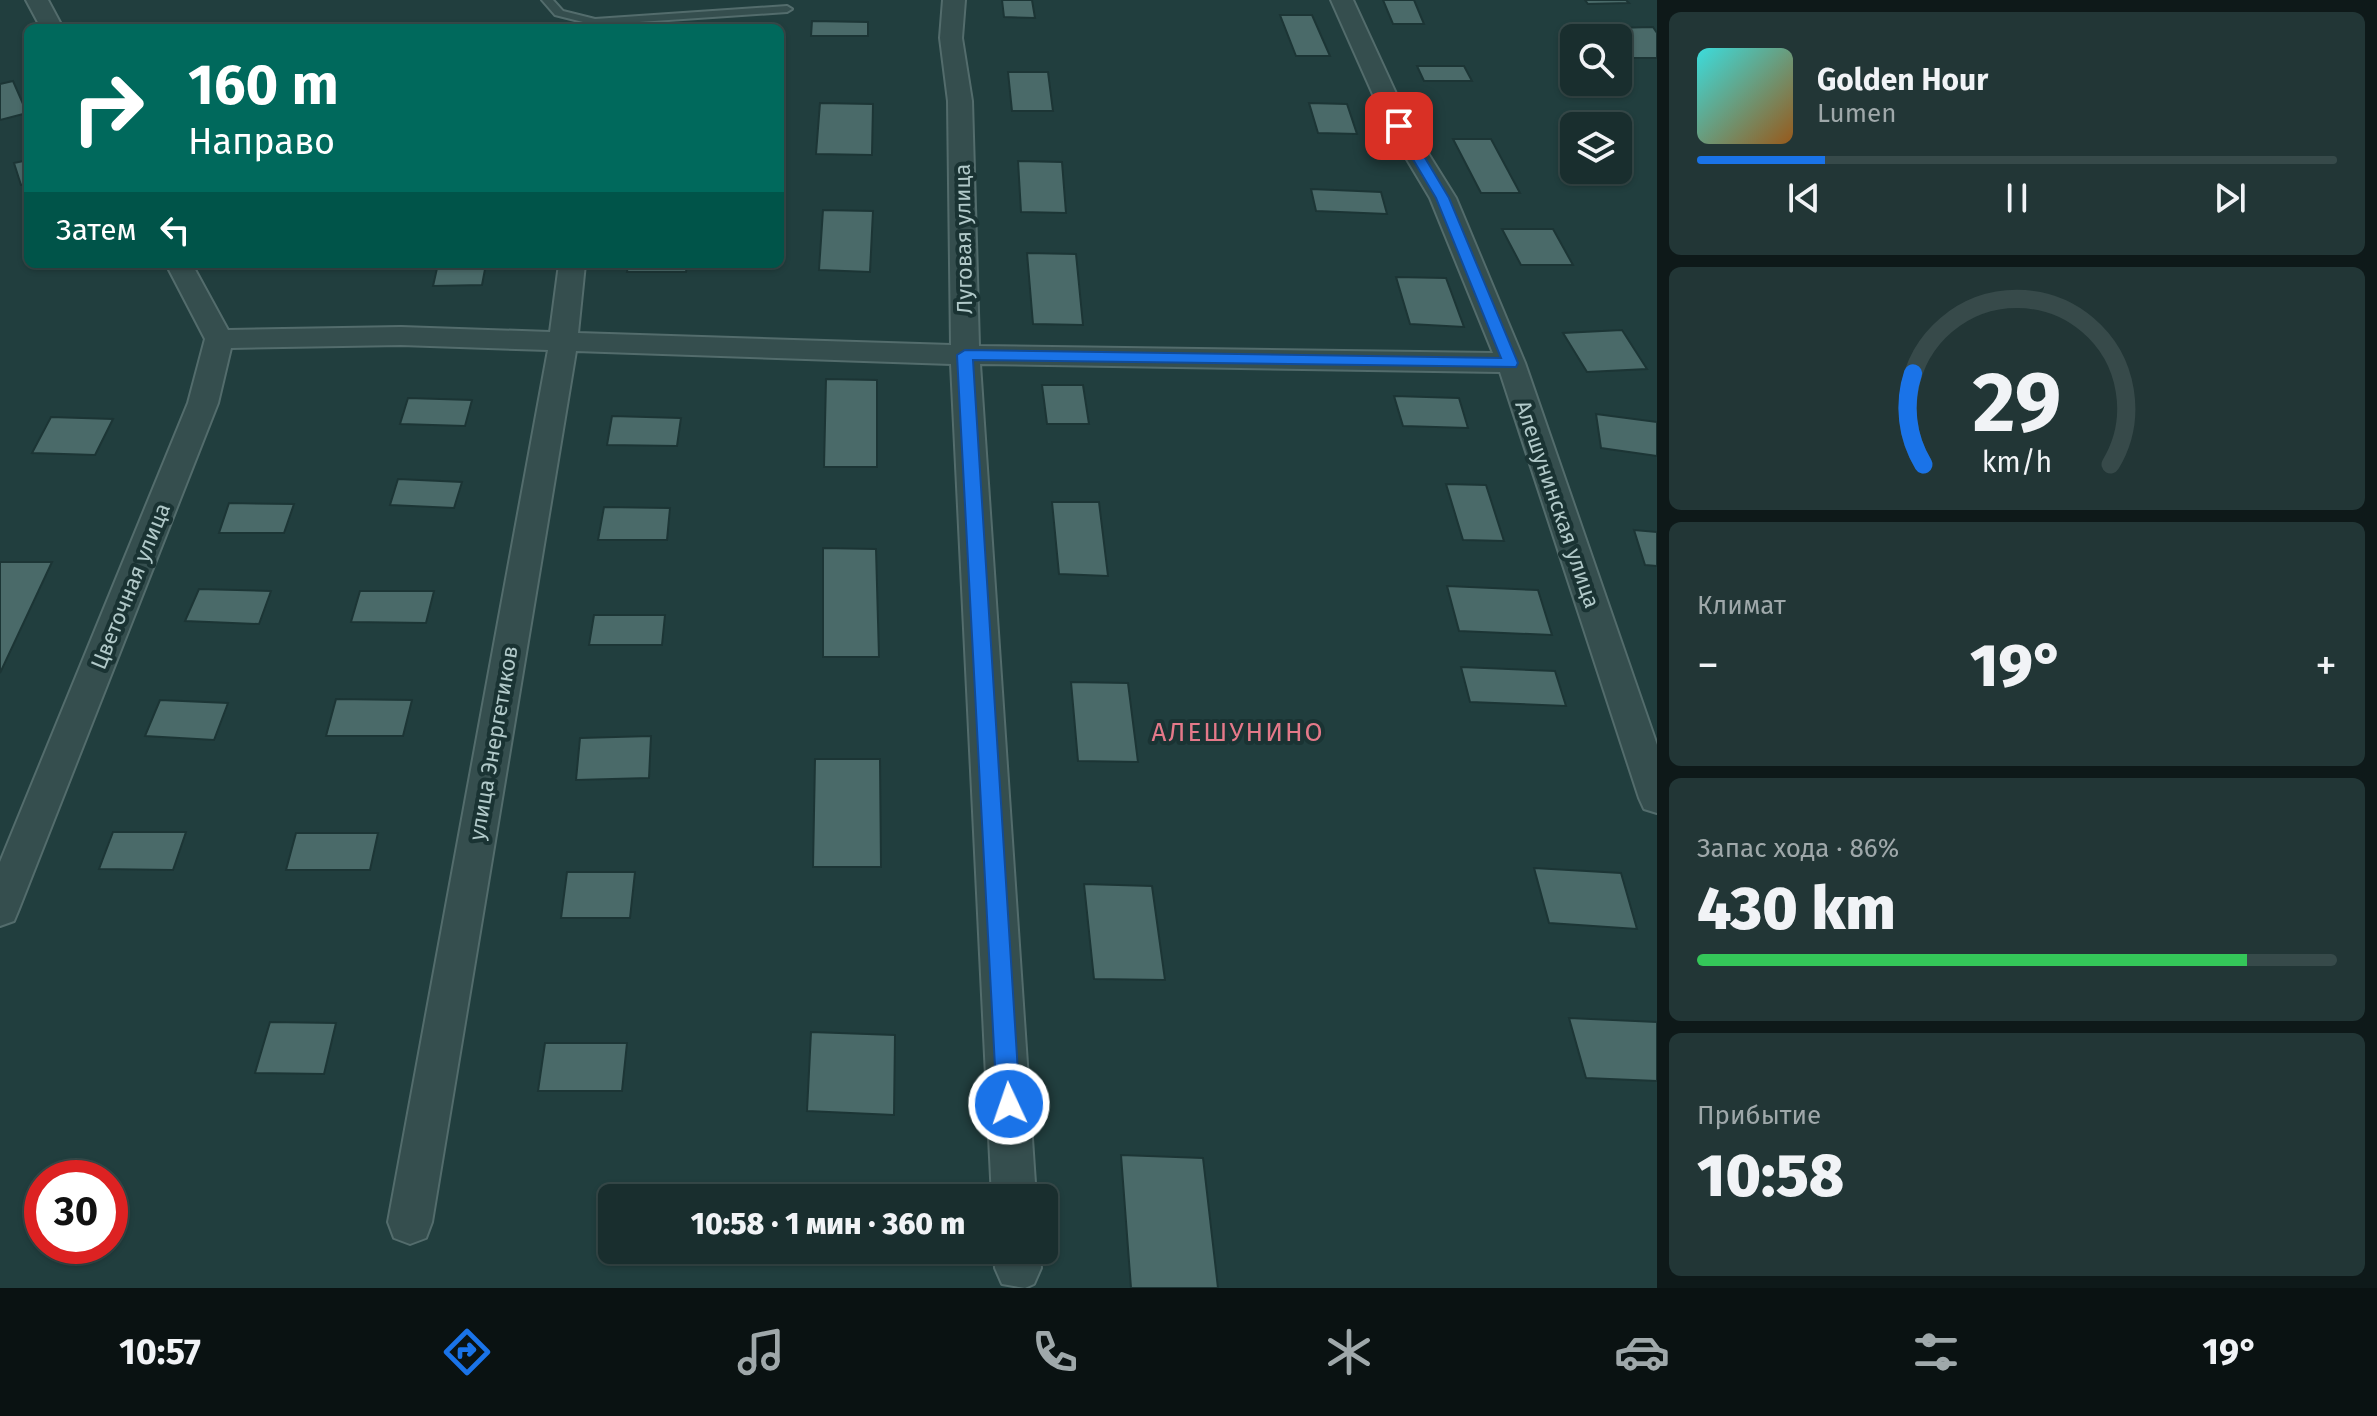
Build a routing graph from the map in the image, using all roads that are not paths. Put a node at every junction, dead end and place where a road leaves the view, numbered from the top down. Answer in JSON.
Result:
{"nodes":[{"id":1,"x":37,"y":0,"type":"edge"},
{"id":2,"x":547,"y":0,"type":"edge"},
{"id":3,"x":954,"y":0,"type":"edge"},
{"id":4,"x":1342,"y":0,"type":"edge"},
{"id":5,"x":787,"y":9,"type":"dead end"},
{"id":6,"x":50,"y":24,"type":"edge"},
{"id":7,"x":181,"y":268,"type":"edge"},
{"id":8,"x":572,"y":268,"type":"edge"},
{"id":9,"x":219,"y":339,"type":"junction"},
{"id":10,"x":563,"y":343,"type":"junction"},
{"id":11,"x":965,"y":355,"type":"junction"},
{"id":12,"x":1511,"y":363,"type":"junction"},
{"id":13,"x":1657,"y":798,"type":"edge"},
{"id":14,"x":0,"y":909,"type":"edge"},
{"id":15,"x":1013,"y":1184,"type":"edge"},
{"id":16,"x":410,"y":1222,"type":"dead end"}],
"edges":[{"from":1,"to":6,"type":"street"},
{"from":2,"to":5,"type":"lane"},
{"from":3,"to":11,"type":"street","name":"Луговая улица"},
{"from":4,"to":12,"type":"street","name":"Алешунинская улица"},
{"from":7,"to":9,"type":"street"},
{"from":8,"to":10,"type":"street","name":"улица Энергетиков"},
{"from":9,"to":10,"type":"street"},
{"from":9,"to":14,"type":"street","name":"Цветочная улица"},
{"from":10,"to":11,"type":"street"},
{"from":10,"to":16,"type":"street","name":"улица Энергетиков"},
{"from":11,"to":12,"type":"street"},
{"from":11,"to":15,"type":"street","name":"Луговая улица"},
{"from":12,"to":13,"type":"street","name":"Алешунинская улица"}]}
